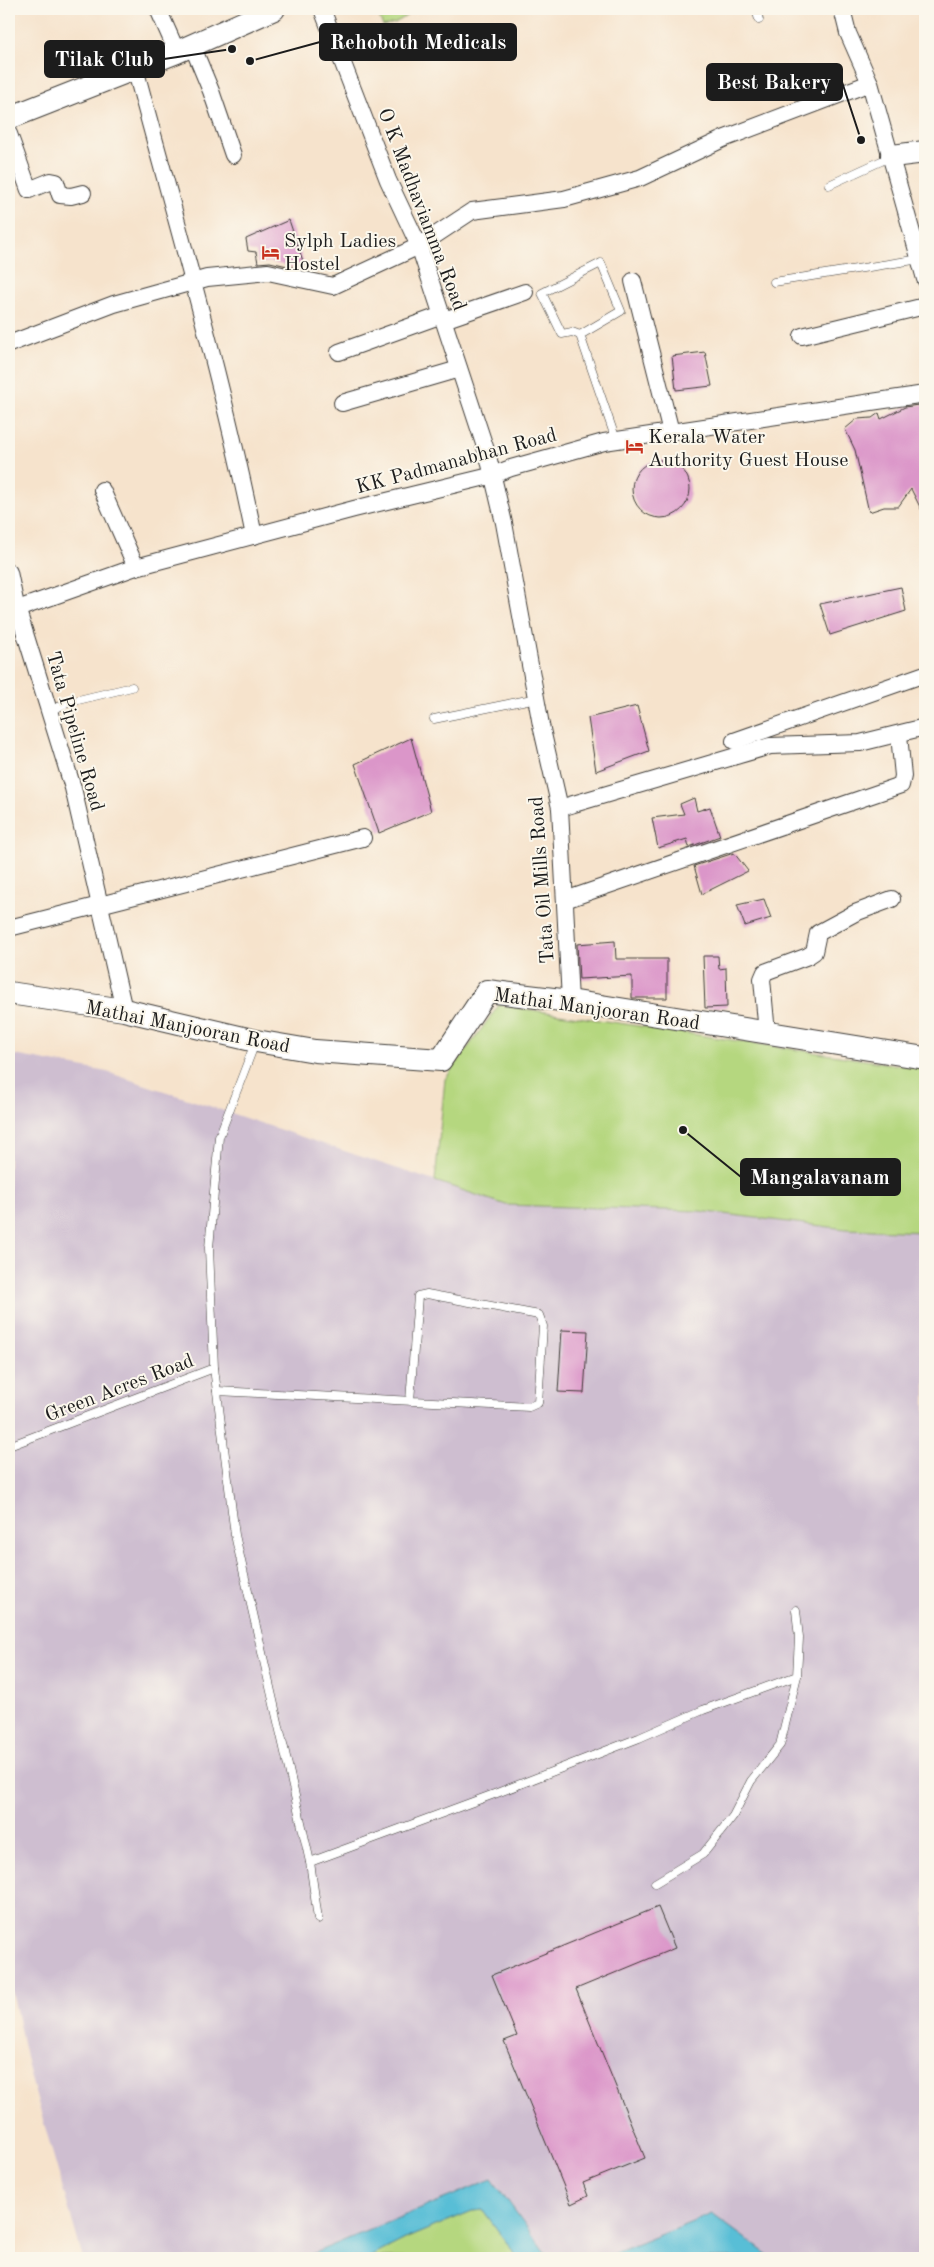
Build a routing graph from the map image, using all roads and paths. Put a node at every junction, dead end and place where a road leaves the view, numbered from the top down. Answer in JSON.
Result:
{"nodes":[{"id":1,"x":158,"y":9,"type":"edge"},
{"id":2,"x":274,"y":9,"type":"edge"},
{"id":3,"x":322,"y":9,"type":"edge"},
{"id":4,"x":756,"y":9,"type":"edge"},
{"id":5,"x":842,"y":9,"type":"edge"},
{"id":6,"x":759,"y":20,"type":"dead end"},
{"id":7,"x":184,"y":48,"type":"junction"},
{"id":8,"x":135,"y":68,"type":"junction"},
{"id":9,"x":870,"y":83,"type":"junction"},
{"id":10,"x":9,"y":118,"type":"edge"},
{"id":11,"x":9,"y":134,"type":"edge"},
{"id":12,"x":925,"y":152,"type":"edge"},
{"id":13,"x":232,"y":155,"type":"dead end"},
{"id":14,"x":892,"y":156,"type":"junction"},
{"id":15,"x":830,"y":185,"type":"dead end"},
{"id":16,"x":83,"y":193,"type":"dead end"},
{"id":17,"x":419,"y":246,"type":"junction"},
{"id":18,"x":920,"y":260,"type":"junction"},
{"id":19,"x":925,"y":279,"type":"edge"},
{"id":20,"x":633,"y":281,"type":"dead end"},
{"id":21,"x":193,"y":282,"type":"junction"},
{"id":22,"x":774,"y":282,"type":"dead end"},
{"id":23,"x":525,"y":292,"type":"dead end"},
{"id":24,"x":925,"y":306,"type":"edge"},
{"id":25,"x":443,"y":318,"type":"junction"},
{"id":26,"x":580,"y":335,"type":"junction"},
{"id":27,"x":802,"y":336,"type":"dead end"},
{"id":28,"x":9,"y":344,"type":"edge"},
{"id":29,"x":339,"y":352,"type":"dead end"},
{"id":30,"x":459,"y":369,"type":"junction"},
{"id":31,"x":925,"y":394,"type":"edge"},
{"id":32,"x":342,"y":403,"type":"dead end"},
{"id":33,"x":670,"y":432,"type":"junction"},
{"id":34,"x":616,"y":440,"type":"junction"},
{"id":35,"x":488,"y":456,"type":"joint"},
{"id":36,"x":492,"y":475,"type":"junction"},
{"id":37,"x":102,"y":490,"type":"dead end"},
{"id":38,"x":254,"y":536,"type":"junction"},
{"id":39,"x":136,"y":567,"type":"junction"},
{"id":40,"x":9,"y":572,"type":"edge"},
{"id":41,"x":13,"y":611,"type":"edge"},
{"id":42,"x":925,"y":674,"type":"edge"},
{"id":43,"x":132,"y":687,"type":"dead end"},
{"id":44,"x":537,"y":698,"type":"junction"},
{"id":45,"x":49,"y":711,"type":"junction"},
{"id":46,"x":434,"y":719,"type":"dead end"},
{"id":47,"x":925,"y":726,"type":"edge"},
{"id":48,"x":899,"y":735,"type":"junction"},
{"id":49,"x":734,"y":741,"type":"dead end"},
{"id":50,"x":560,"y":808,"type":"junction"},
{"id":51,"x":363,"y":838,"type":"dead end"},
{"id":52,"x":892,"y":898,"type":"dead end"},
{"id":53,"x":565,"y":900,"type":"junction"},
{"id":54,"x":100,"y":904,"type":"junction"},
{"id":55,"x":9,"y":928,"type":"edge"},
{"id":56,"x":9,"y":993,"type":"edge"},
{"id":57,"x":570,"y":1001,"type":"junction"},
{"id":58,"x":124,"y":1010,"type":"junction"},
{"id":59,"x":767,"y":1033,"type":"junction"},
{"id":60,"x":256,"y":1041,"type":"junction"},
{"id":61,"x":925,"y":1058,"type":"edge"},
{"id":62,"x":214,"y":1368,"type":"junction"},
{"id":63,"x":217,"y":1390,"type":"junction"},
{"id":64,"x":410,"y":1401,"type":"junction"},
{"id":65,"x":9,"y":1446,"type":"edge"},
{"id":66,"x":796,"y":1610,"type":"dead end"},
{"id":67,"x":797,"y":1676,"type":"junction"},
{"id":68,"x":310,"y":1862,"type":"junction"},
{"id":69,"x":655,"y":1883,"type":"dead end"},
{"id":70,"x":318,"y":1919,"type":"dead end"}],
"edges":[{"from":1,"to":7,"type":"street"},
{"from":2,"to":7,"type":"street"},
{"from":3,"to":17,"type":"street","name":"O K Madhaviamma Road"},
{"from":4,"to":6,"type":"lane"},
{"from":5,"to":9,"type":"street"},
{"from":7,"to":8,"type":"street"},
{"from":7,"to":13,"type":"street"},
{"from":8,"to":10,"type":"street"},
{"from":8,"to":21,"type":"street"},
{"from":9,"to":14,"type":"street"},
{"from":9,"to":17,"type":"street"},
{"from":11,"to":16,"type":"street"},
{"from":12,"to":14,"type":"street"},
{"from":14,"to":15,"type":"lane"},
{"from":14,"to":18,"type":"street"},
{"from":17,"to":21,"type":"street"},
{"from":17,"to":25,"type":"street","name":"O K Madhaviamma Road"},
{"from":18,"to":19,"type":"street"},
{"from":18,"to":22,"type":"lane"},
{"from":20,"to":33,"type":"street"},
{"from":21,"to":28,"type":"street"},
{"from":21,"to":38,"type":"street"},
{"from":23,"to":25,"type":"street"},
{"from":24,"to":27,"type":"street"},
{"from":25,"to":29,"type":"street"},
{"from":25,"to":30,"type":"street","name":"O K Madhaviamma Road"},
{"from":26,"to":26,"type":"lane"},
{"from":26,"to":34,"type":"lane"},
{"from":30,"to":32,"type":"street"},
{"from":30,"to":35,"type":"street","name":"O K Madhaviamma Road"},
{"from":31,"to":33,"type":"street","name":"KK Padmanabhan Road"},
{"from":33,"to":34,"type":"street","name":"KK Padmanabhan Road"},
{"from":34,"to":36,"type":"street","name":"KK Padmanabhan Road"},
{"from":35,"to":36,"type":"street","name":"Tata Oil Mills Road"},
{"from":36,"to":38,"type":"street","name":"KK Padmanabhan Road"},
{"from":36,"to":44,"type":"street","name":"Tata Oil Mills Road"},
{"from":37,"to":39,"type":"street"},
{"from":38,"to":39,"type":"street","name":"KK Padmanabhan Road"},
{"from":39,"to":41,"type":"street","name":"KK Padmanabhan Road"},
{"from":40,"to":41,"type":"street","name":"Tata Pipeline Road"},
{"from":41,"to":45,"type":"street","name":"Tata Pipeline Road"},
{"from":42,"to":49,"type":"street"},
{"from":43,"to":45,"type":"lane"},
{"from":44,"to":46,"type":"lane"},
{"from":44,"to":50,"type":"street","name":"Tata Oil Mills Road"},
{"from":45,"to":54,"type":"street","name":"Tata Pipeline Road"},
{"from":47,"to":48,"type":"street"},
{"from":48,"to":50,"type":"street"},
{"from":48,"to":53,"type":"street"},
{"from":50,"to":53,"type":"street","name":"Tata Oil Mills Road"},
{"from":51,"to":54,"type":"street"},
{"from":52,"to":59,"type":"street"},
{"from":53,"to":57,"type":"street","name":"Tata Oil Mills Road"},
{"from":54,"to":55,"type":"street"},
{"from":54,"to":58,"type":"street","name":"Tata Pipeline Road"},
{"from":56,"to":58,"type":"street","name":"Mathai Manjooran Road"},
{"from":57,"to":59,"type":"street","name":"Mathai Manjooran Road"},
{"from":57,"to":60,"type":"street","name":"Mathai Manjooran Road"},
{"from":58,"to":60,"type":"street","name":"Mathai Manjooran Road"},
{"from":59,"to":61,"type":"street","name":"Mathai Manjooran Road"},
{"from":60,"to":62,"type":"lane"},
{"from":62,"to":63,"type":"lane"},
{"from":62,"to":65,"type":"lane","name":"Green Acres Road"},
{"from":63,"to":64,"type":"lane"},
{"from":63,"to":68,"type":"lane"},
{"from":64,"to":64,"type":"lane"},
{"from":66,"to":67,"type":"lane"},
{"from":67,"to":68,"type":"lane"},
{"from":67,"to":69,"type":"lane"},
{"from":68,"to":70,"type":"lane"}]}
